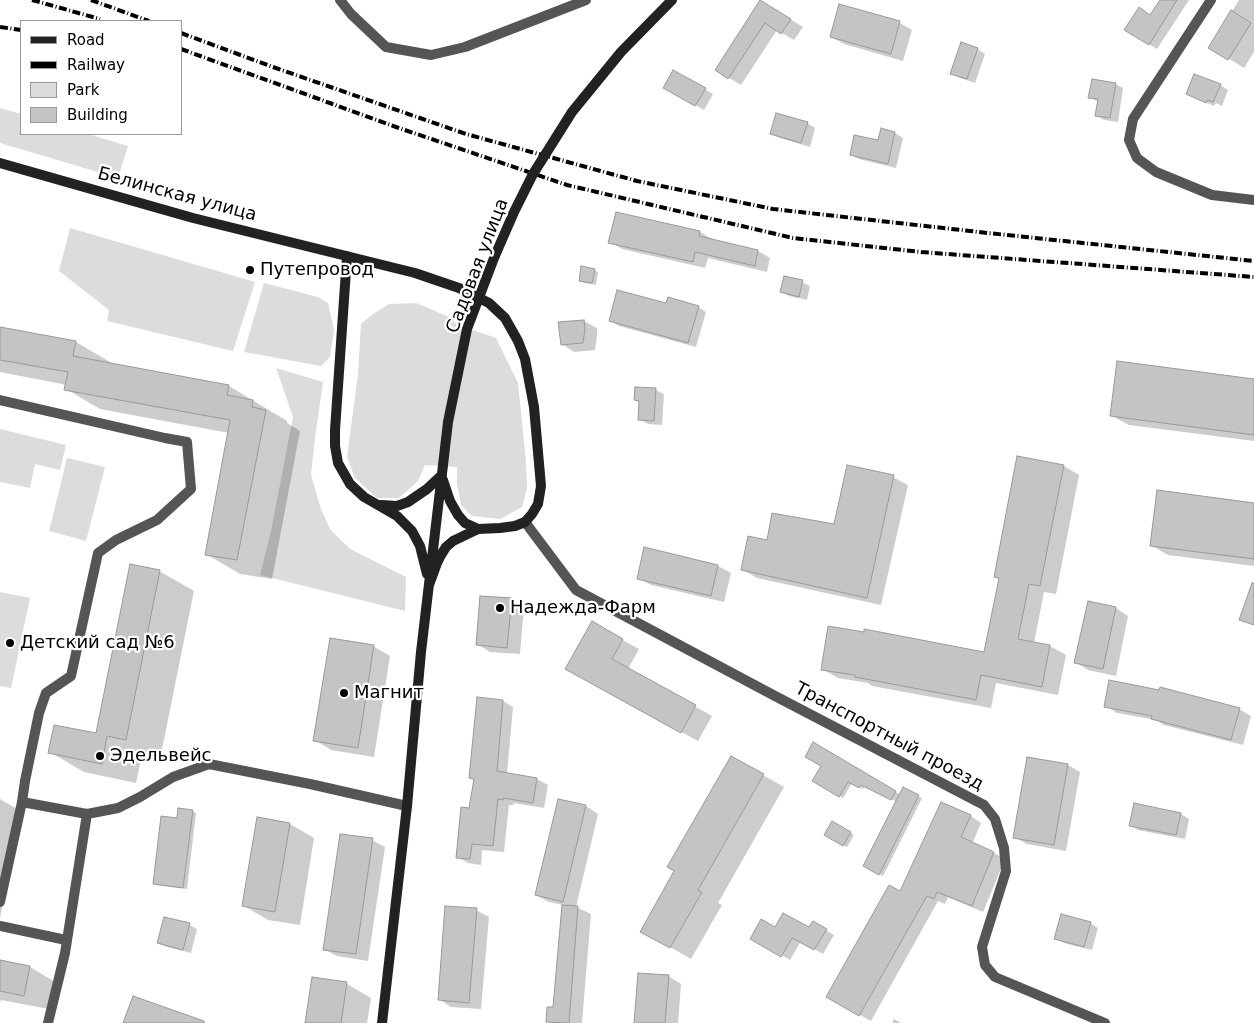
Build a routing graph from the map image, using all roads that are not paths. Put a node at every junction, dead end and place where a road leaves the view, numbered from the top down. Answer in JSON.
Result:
{"nodes":[{"id":1,"x":340,"y":0,"type":"edge"},
{"id":2,"x":586,"y":0,"type":"edge"},
{"id":3,"x":672,"y":0,"type":"edge"},
{"id":4,"x":1211,"y":0,"type":"edge"},
{"id":5,"x":0,"y":164,"type":"edge"},
{"id":6,"x":1254,"y":200,"type":"edge"},
{"id":7,"x":347,"y":256,"type":"junction"},
{"id":8,"x":0,"y":400,"type":"edge"},
{"id":9,"x":442,"y":470,"type":"junction"},
{"id":10,"x":375,"y":503,"type":"junction"},
{"id":11,"x":525,"y":522,"type":"junction"},
{"id":12,"x":478,"y":529,"type":"junction"},
{"id":13,"x":429,"y":585,"type":"junction"},
{"id":14,"x":22,"y":802,"type":"junction"},
{"id":15,"x":407,"y":806,"type":"junction"},
{"id":16,"x":87,"y":814,"type":"junction"},
{"id":17,"x":0,"y":902,"type":"edge"},
{"id":18,"x":0,"y":926,"type":"edge"},
{"id":19,"x":66,"y":940,"type":"junction"},
{"id":20,"x":48,"y":1023,"type":"edge"},
{"id":21,"x":382,"y":1023,"type":"edge"},
{"id":22,"x":1105,"y":1023,"type":"edge"}],
"edges":[{"from":1,"to":2,"type":"street"},
{"from":3,"to":9,"type":"main road","name":"Садовая улица","bridge":true},
{"from":4,"to":6,"type":"street"},
{"from":5,"to":7,"type":"main road","name":"Белинская улица"},
{"from":7,"to":10,"type":"main road"},
{"from":7,"to":11,"type":"main road","name":"Белинская улица"},
{"from":8,"to":14,"type":"street"},
{"from":9,"to":10,"type":"main road"},
{"from":9,"to":12,"type":"main road"},
{"from":9,"to":13,"type":"main road","name":"Садовая улица"},
{"from":10,"to":13,"type":"main road"},
{"from":11,"to":12,"type":"main road"},
{"from":11,"to":22,"type":"street","name":"Транспортный проезд"},
{"from":12,"to":13,"type":"main road"},
{"from":13,"to":15,"type":"main road","name":"Садовая улица"},
{"from":14,"to":16,"type":"street"},
{"from":14,"to":17,"type":"street"},
{"from":15,"to":16,"type":"street"},
{"from":15,"to":21,"type":"main road","name":"Садовая улица"},
{"from":16,"to":19,"type":"street"},
{"from":18,"to":19,"type":"street"},
{"from":19,"to":20,"type":"street"}]}
